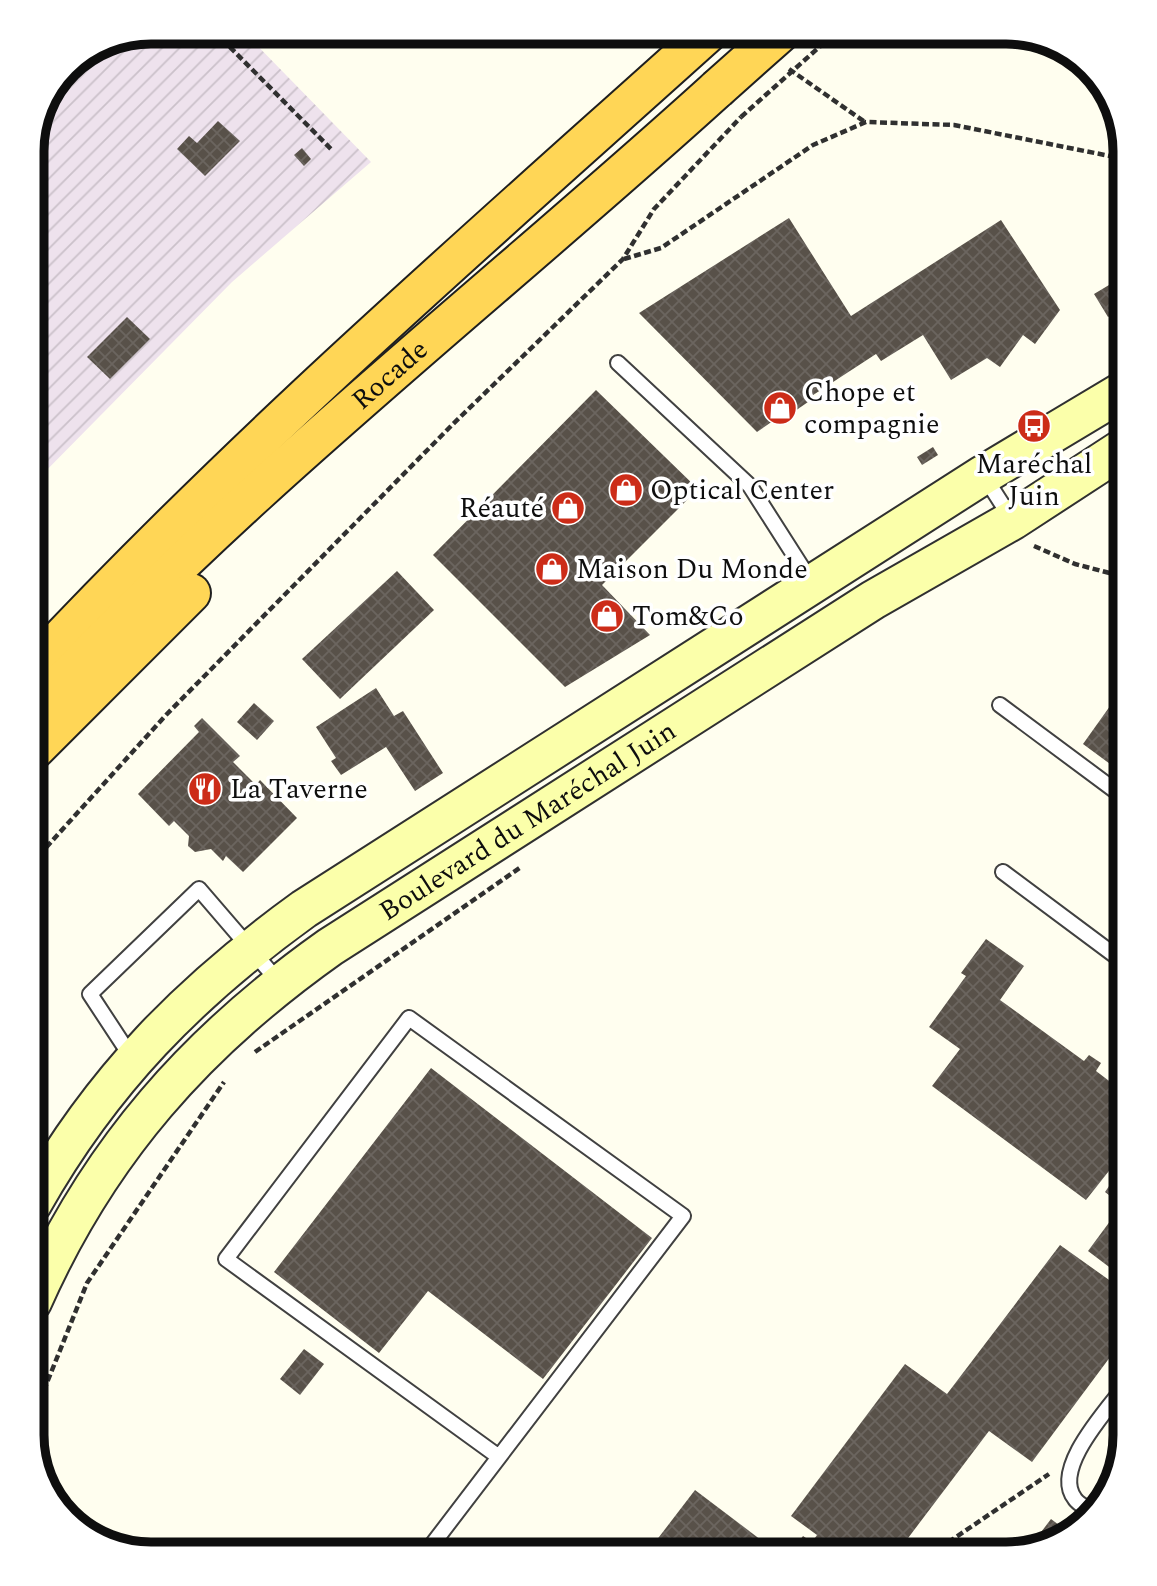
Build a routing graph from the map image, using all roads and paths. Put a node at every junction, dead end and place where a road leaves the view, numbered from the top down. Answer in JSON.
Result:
{"nodes":[{"id":1,"x":227,"y":44,"type":"edge"},
{"id":2,"x":695,"y":44,"type":"edge"},
{"id":3,"x":818,"y":44,"type":"edge"},
{"id":4,"x":784,"y":49,"type":"edge"},
{"id":5,"x":729,"y":103,"type":"junction"},
{"id":6,"x":866,"y":122,"type":"junction"},
{"id":7,"x":331,"y":149,"type":"dead end"},
{"id":8,"x":1113,"y":157,"type":"edge"},
{"id":9,"x":604,"y":192,"type":"junction"},
{"id":10,"x":623,"y":259,"type":"junction"},
{"id":11,"x":618,"y":363,"type":"dead end"},
{"id":12,"x":1113,"y":397,"type":"edge"},
{"id":13,"x":1113,"y":457,"type":"edge"},
{"id":14,"x":983,"y":475,"type":"junction"},
{"id":15,"x":1022,"y":532,"type":"junction"},
{"id":16,"x":1113,"y":574,"type":"edge"},
{"id":17,"x":813,"y":584,"type":"junction"},
{"id":18,"x":44,"y":656,"type":"edge"},
{"id":19,"x":44,"y":702,"type":"edge"},
{"id":20,"x":1000,"y":705,"type":"dead end"},
{"id":21,"x":44,"y":740,"type":"edge"},
{"id":22,"x":1113,"y":789,"type":"edge"},
{"id":23,"x":44,"y":850,"type":"edge"},
{"id":24,"x":532,"y":860,"type":"dead end"},
{"id":25,"x":1003,"y":872,"type":"dead end"},
{"id":26,"x":252,"y":947,"type":"junction"},
{"id":27,"x":1113,"y":954,"type":"edge"},
{"id":28,"x":280,"y":983,"type":"junction"},
{"id":29,"x":133,"y":1060,"type":"junction"},
{"id":30,"x":245,"y":1060,"type":"dead end"},
{"id":31,"x":226,"y":1078,"type":"dead end"},
{"id":32,"x":44,"y":1185,"type":"edge"},
{"id":33,"x":44,"y":1279,"type":"edge"},
{"id":34,"x":44,"y":1390,"type":"edge"},
{"id":35,"x":1113,"y":1403,"type":"edge"},
{"id":36,"x":499,"y":1457,"type":"junction"},
{"id":37,"x":1072,"y":1462,"type":"junction"},
{"id":38,"x":1085,"y":1507,"type":"edge"},
{"id":39,"x":434,"y":1542,"type":"edge"},
{"id":40,"x":949,"y":1542,"type":"edge"}],
"edges":[{"from":1,"to":7,"type":"path"},
{"from":2,"to":18,"type":"highway"},
{"from":3,"to":5,"type":"path","bridge":true},
{"from":4,"to":5,"type":"highway","name":"Rocade","bridge":true},
{"from":4,"to":6,"type":"path"},
{"from":5,"to":9,"type":"highway","name":"Rocade"},
{"from":5,"to":10,"type":"path"},
{"from":6,"to":8,"type":"path"},
{"from":6,"to":10,"type":"path"},
{"from":9,"to":19,"type":"highway","name":"Rocade"},
{"from":9,"to":21,"type":"highway"},
{"from":10,"to":23,"type":"path"},
{"from":11,"to":17,"type":"lane"},
{"from":12,"to":14,"type":"main road","name":"Boulevard du Maréchal Juin"},
{"from":13,"to":15,"type":"main road","name":"Boulevard du Maréchal Juin"},
{"from":14,"to":15,"type":"lane"},
{"from":14,"to":17,"type":"main road","name":"Boulevard du Maréchal Juin"},
{"from":15,"to":16,"type":"path"},
{"from":15,"to":28,"type":"main road","name":"Boulevard du Maréchal Juin"},
{"from":17,"to":26,"type":"main road","name":"Boulevard du Maréchal Juin"},
{"from":20,"to":22,"type":"lane"},
{"from":24,"to":30,"type":"path"},
{"from":25,"to":27,"type":"lane"},
{"from":26,"to":28,"type":"lane"},
{"from":26,"to":29,"type":"main road","name":"Boulevard du Maréchal Juin"},
{"from":26,"to":29,"type":"lane"},
{"from":28,"to":33,"type":"main road","name":"Boulevard du Maréchal Juin"},
{"from":29,"to":32,"type":"main road","name":"Boulevard du Maréchal Juin"},
{"from":31,"to":34,"type":"path"},
{"from":35,"to":37,"type":"lane"},
{"from":36,"to":36,"type":"lane"},
{"from":36,"to":39,"type":"lane"},
{"from":37,"to":38,"type":"lane"},
{"from":37,"to":40,"type":"path"}]}
